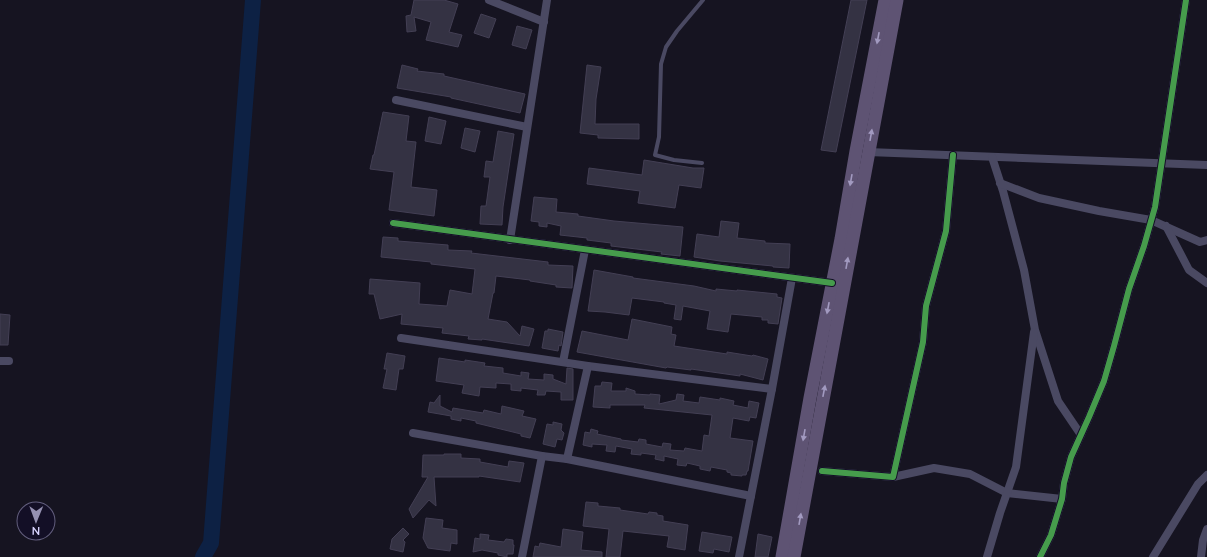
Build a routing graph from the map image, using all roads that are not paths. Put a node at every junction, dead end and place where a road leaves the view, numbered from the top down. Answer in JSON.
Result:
{"nodes":[{"id":1,"x":490,"y":0,"type":"edge"},
{"id":2,"x":547,"y":0,"type":"edge"},
{"id":3,"x":703,"y":0,"type":"edge"},
{"id":4,"x":885,"y":0,"type":"edge"},
{"id":5,"x":897,"y":0,"type":"edge"},
{"id":6,"x":1186,"y":0,"type":"edge"},
{"id":7,"x":544,"y":22,"type":"junction"},
{"id":8,"x":396,"y":100,"type":"dead end"},
{"id":9,"x":528,"y":127,"type":"junction"},
{"id":10,"x":868,"y":152,"type":"junction"},
{"id":11,"x":953,"y":155,"type":"junction"},
{"id":12,"x":992,"y":157,"type":"junction"},
{"id":13,"x":702,"y":163,"type":"dead end"},
{"id":14,"x":1161,"y":164,"type":"junction"},
{"id":15,"x":1207,"y":165,"type":"edge"},
{"id":16,"x":1000,"y":183,"type":"junction"},
{"id":17,"x":1152,"y":220,"type":"junction"},
{"id":18,"x":393,"y":223,"type":"dead end"},
{"id":19,"x":1166,"y":226,"type":"junction"},
{"id":20,"x":510,"y":240,"type":"junction"},
{"id":21,"x":1207,"y":240,"type":"edge"},
{"id":22,"x":585,"y":250,"type":"junction"},
{"id":23,"x":792,"y":278,"type":"junction"},
{"id":24,"x":832,"y":283,"type":"junction"},
{"id":25,"x":1207,"y":283,"type":"edge"},
{"id":26,"x":1035,"y":330,"type":"junction"},
{"id":27,"x":401,"y":338,"type":"dead end"},
{"id":28,"x":0,"y":361,"type":"edge"},
{"id":29,"x":9,"y":361,"type":"dead end"},
{"id":30,"x":562,"y":362,"type":"junction"},
{"id":31,"x":588,"y":366,"type":"junction"},
{"id":32,"x":772,"y":389,"type":"junction"},
{"id":33,"x":413,"y":433,"type":"dead end"},
{"id":34,"x":1081,"y":435,"type":"junction"},
{"id":35,"x":542,"y":456,"type":"junction"},
{"id":36,"x":567,"y":459,"type":"junction"},
{"id":37,"x":822,"y":471,"type":"dead end"},
{"id":38,"x":1207,"y":475,"type":"edge"},
{"id":39,"x":893,"y":477,"type":"junction"},
{"id":40,"x":1007,"y":493,"type":"junction"},
{"id":41,"x":751,"y":496,"type":"junction"},
{"id":42,"x":1062,"y":499,"type":"junction"},
{"id":43,"x":1207,"y":529,"type":"edge"},
{"id":44,"x":522,"y":557,"type":"edge"},
{"id":45,"x":739,"y":557,"type":"edge"},
{"id":46,"x":782,"y":557,"type":"edge"},
{"id":47,"x":794,"y":557,"type":"edge"},
{"id":48,"x":987,"y":557,"type":"edge"},
{"id":49,"x":1040,"y":557,"type":"edge"},
{"id":50,"x":1153,"y":557,"type":"edge"},
{"id":51,"x":1201,"y":557,"type":"edge"}],
"edges":[{"from":1,"to":7,"type":"street"},
{"from":2,"to":7,"type":"street"},
{"from":3,"to":13,"type":"lane"},
{"from":4,"to":24,"type":"main road","one_way":true},
{"from":10,"to":5,"type":"main road","one_way":true},
{"from":6,"to":14,"type":"street"},
{"from":7,"to":9,"type":"street"},
{"from":8,"to":9,"type":"street"},
{"from":9,"to":20,"type":"street"},
{"from":10,"to":11,"type":"street"},
{"from":47,"to":10,"type":"main road","one_way":true},
{"from":11,"to":12,"type":"street"},
{"from":11,"to":39,"type":"street"},
{"from":12,"to":14,"type":"street"},
{"from":12,"to":16,"type":"street"},
{"from":14,"to":15,"type":"street"},
{"from":14,"to":17,"type":"street"},
{"from":16,"to":17,"type":"street"},
{"from":16,"to":26,"type":"street"},
{"from":17,"to":19,"type":"street"},
{"from":17,"to":34,"type":"street"},
{"from":18,"to":20,"type":"street"},
{"from":19,"to":21,"type":"street"},
{"from":19,"to":25,"type":"street"},
{"from":20,"to":22,"type":"street"},
{"from":22,"to":23,"type":"street"},
{"from":22,"to":30,"type":"street"},
{"from":23,"to":24,"type":"street"},
{"from":23,"to":32,"type":"street"},
{"from":24,"to":46,"type":"main road","one_way":true},
{"from":26,"to":34,"type":"street"},
{"from":26,"to":40,"type":"street"},
{"from":27,"to":30,"type":"street"},
{"from":28,"to":29,"type":"street"},
{"from":30,"to":31,"type":"street"},
{"from":31,"to":32,"type":"street"},
{"from":31,"to":36,"type":"street"},
{"from":32,"to":41,"type":"street"},
{"from":33,"to":35,"type":"street"},
{"from":34,"to":42,"type":"street"},
{"from":35,"to":36,"type":"street"},
{"from":35,"to":44,"type":"street"},
{"from":36,"to":41,"type":"street"},
{"from":37,"to":39,"type":"street"},
{"from":38,"to":50,"type":"street"},
{"from":39,"to":40,"type":"street"},
{"from":40,"to":42,"type":"street"},
{"from":40,"to":48,"type":"street"},
{"from":41,"to":45,"type":"street"},
{"from":42,"to":49,"type":"street"},
{"from":43,"to":51,"type":"street"}]}
